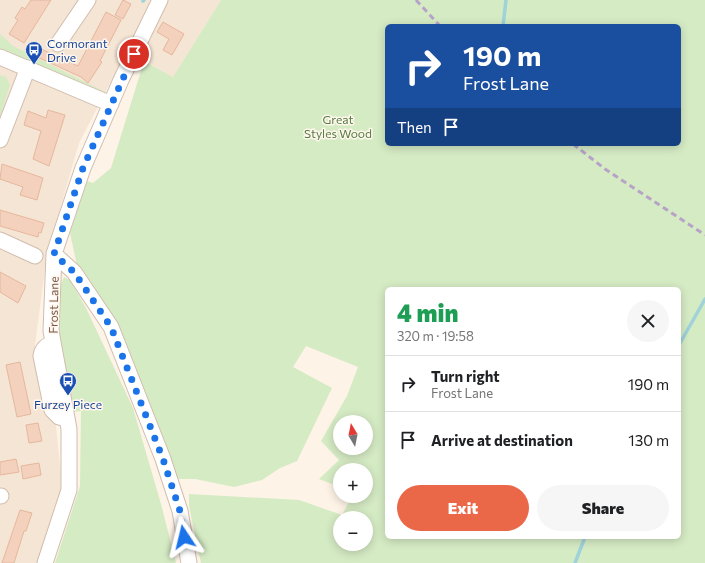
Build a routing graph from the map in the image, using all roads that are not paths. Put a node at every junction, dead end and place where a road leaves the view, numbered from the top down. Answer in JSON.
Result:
{"nodes":[{"id":1,"x":88,"y":0,"type":"edge"},
{"id":2,"x":160,"y":0,"type":"edge"},
{"id":3,"x":58,"y":44,"type":"dead end"},
{"id":4,"x":0,"y":57,"type":"edge"},
{"id":5,"x":28,"y":68,"type":"junction"},
{"id":6,"x":111,"y":104,"type":"junction"},
{"id":7,"x":0,"y":140,"type":"edge"},
{"id":8,"x":0,"y":240,"type":"edge"},
{"id":9,"x":54,"y":254,"type":"junction"},
{"id":10,"x":35,"y":256,"type":"dead end"},
{"id":11,"x":45,"y":563,"type":"edge"},
{"id":12,"x":189,"y":563,"type":"edge"}],
"edges":[{"from":1,"to":3,"type":"street"},
{"from":2,"to":6,"type":"street","name":"Frost Lane"},
{"from":4,"to":5,"type":"street"},
{"from":5,"to":6,"type":"street"},
{"from":5,"to":7,"type":"street"},
{"from":6,"to":9,"type":"street","name":"Frost Lane"},
{"from":8,"to":10,"type":"street"},
{"from":9,"to":11,"type":"street","name":"Frost Lane"},
{"from":9,"to":12,"type":"street"}]}
